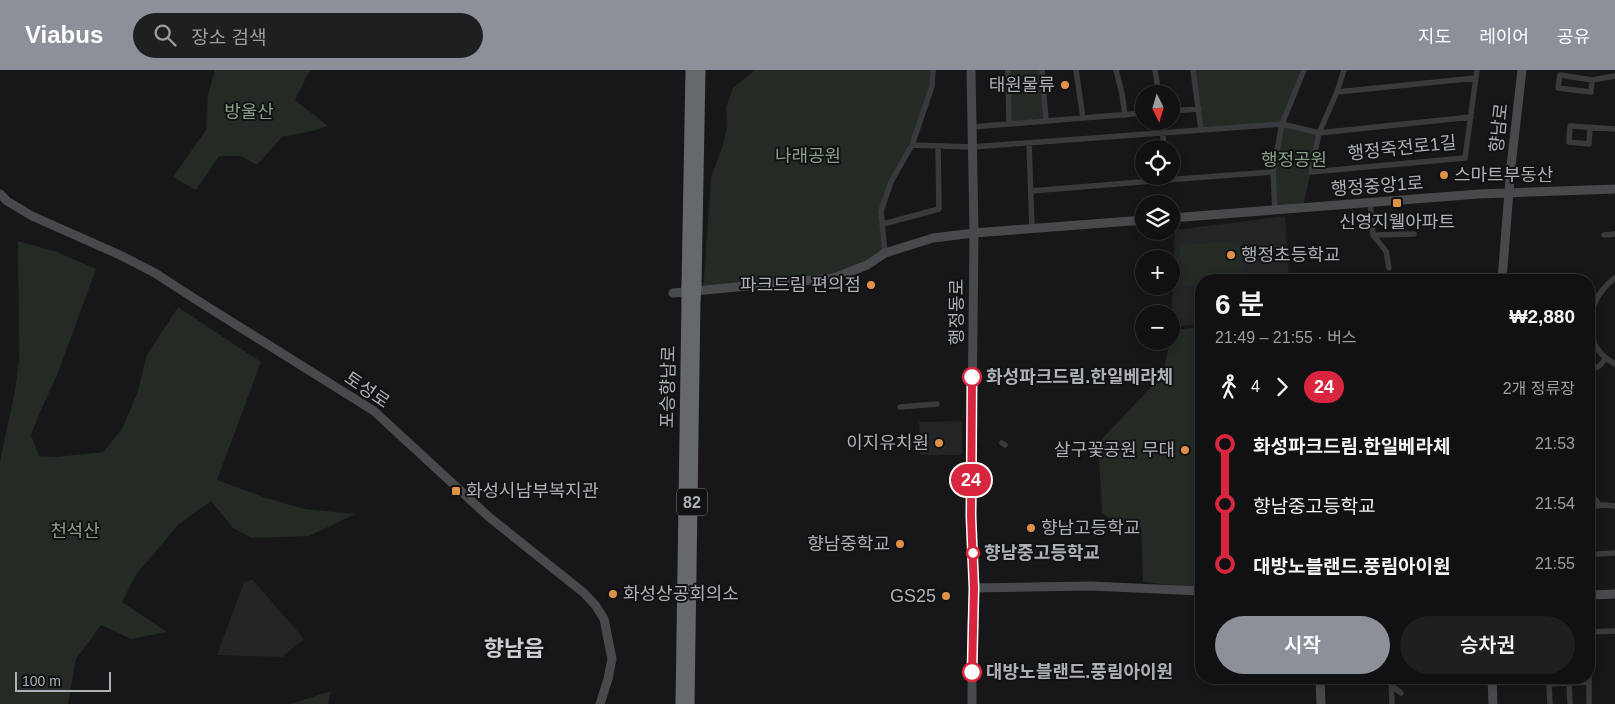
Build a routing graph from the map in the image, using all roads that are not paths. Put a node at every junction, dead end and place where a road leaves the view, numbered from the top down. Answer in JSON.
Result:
{"nodes":[{"id":1,"x":691,"y":70,"type":"edge"},
{"id":2,"x":700,"y":70,"type":"edge"},
{"id":3,"x":933,"y":70,"type":"edge"},
{"id":4,"x":971,"y":70,"type":"edge"},
{"id":5,"x":1008,"y":70,"type":"edge"},
{"id":6,"x":1042,"y":70,"type":"edge"},
{"id":7,"x":1076,"y":70,"type":"edge"},
{"id":8,"x":1116,"y":70,"type":"edge"},
{"id":9,"x":1155,"y":70,"type":"edge"},
{"id":10,"x":1193,"y":70,"type":"edge"},
{"id":11,"x":1304,"y":70,"type":"edge"},
{"id":12,"x":1344,"y":70,"type":"edge"},
{"id":13,"x":1476,"y":70,"type":"edge"},
{"id":14,"x":1522,"y":70,"type":"edge"},
{"id":15,"x":1615,"y":76,"type":"edge"},
{"id":16,"x":1476,"y":78,"type":"junction"},
{"id":17,"x":1592,"y":80,"type":"junction"},
{"id":18,"x":1158,"y":85,"type":"edge"},
{"id":19,"x":1337,"y":92,"type":"junction"},
{"id":20,"x":1199,"y":109,"type":"junction"},
{"id":21,"x":1180,"y":110,"type":"edge"},
{"id":22,"x":1135,"y":114,"type":"edge"},
{"id":23,"x":1125,"y":115,"type":"junction"},
{"id":24,"x":1470,"y":117,"type":"junction"},
{"id":25,"x":1083,"y":118,"type":"junction"},
{"id":26,"x":1046,"y":121,"type":"junction"},
{"id":27,"x":1010,"y":124,"type":"junction"},
{"id":28,"x":1282,"y":124,"type":"junction"},
{"id":29,"x":972,"y":127,"type":"junction"},
{"id":30,"x":1590,"y":128,"type":"junction"},
{"id":31,"x":1163,"y":130,"type":"edge"},
{"id":32,"x":1201,"y":130,"type":"junction"},
{"id":33,"x":1615,"y":130,"type":"edge"},
{"id":34,"x":1163,"y":133,"type":"junction"},
{"id":35,"x":1319,"y":133,"type":"junction"},
{"id":36,"x":1163,"y":140,"type":"edge"},
{"id":37,"x":1029,"y":143,"type":"junction"},
{"id":38,"x":912,"y":145,"type":"junction"},
{"id":39,"x":938,"y":146,"type":"junction"},
{"id":40,"x":972,"y":147,"type":"junction"},
{"id":41,"x":1273,"y":172,"type":"junction"},
{"id":42,"x":1180,"y":177,"type":"edge"},
{"id":43,"x":1135,"y":181,"type":"edge"},
{"id":44,"x":1615,"y":189,"type":"edge"},
{"id":45,"x":1030,"y":192,"type":"junction"},
{"id":46,"x":1509,"y":193,"type":"junction"},
{"id":47,"x":0,"y":194,"type":"edge"},
{"id":48,"x":1370,"y":203,"type":"junction"},
{"id":49,"x":1275,"y":210,"type":"junction"},
{"id":50,"x":1180,"y":217,"type":"edge"},
{"id":51,"x":1135,"y":221,"type":"edge"},
{"id":52,"x":883,"y":224,"type":"junction"},
{"id":53,"x":1032,"y":228,"type":"junction"},
{"id":54,"x":974,"y":233,"type":"junction"},
{"id":55,"x":1414,"y":234,"type":"dead end"},
{"id":56,"x":1615,"y":234,"type":"edge"},
{"id":57,"x":1373,"y":235,"type":"junction"},
{"id":58,"x":1604,"y":235,"type":"dead end"},
{"id":59,"x":885,"y":253,"type":"junction"},
{"id":60,"x":1389,"y":268,"type":"dead end"},
{"id":61,"x":1502,"y":274,"type":"edge"},
{"id":62,"x":1615,"y":278,"type":"edge"},
{"id":63,"x":692,"y":286,"type":"junction"},
{"id":64,"x":673,"y":293,"type":"dead end"},
{"id":65,"x":691,"y":301,"type":"junction"},
{"id":66,"x":1595,"y":302,"type":"edge"},
{"id":67,"x":1595,"y":345,"type":"edge"},
{"id":68,"x":1606,"y":358,"type":"junction"},
{"id":69,"x":1615,"y":364,"type":"edge"},
{"id":70,"x":1595,"y":369,"type":"edge"},
{"id":71,"x":938,"y":404,"type":"dead end"},
{"id":72,"x":900,"y":407,"type":"dead end"},
{"id":73,"x":1595,"y":499,"type":"edge"},
{"id":74,"x":1599,"y":505,"type":"junction"},
{"id":75,"x":1595,"y":506,"type":"edge"},
{"id":76,"x":1615,"y":506,"type":"edge"},
{"id":77,"x":1615,"y":553,"type":"edge"},
{"id":78,"x":1598,"y":554,"type":"dead end"},
{"id":79,"x":974,"y":588,"type":"junction"},
{"id":80,"x":1195,"y":591,"type":"edge"},
{"id":81,"x":1615,"y":594,"type":"edge"},
{"id":82,"x":1595,"y":595,"type":"edge"},
{"id":83,"x":1615,"y":631,"type":"edge"},
{"id":84,"x":1595,"y":632,"type":"edge"},
{"id":85,"x":1320,"y":684,"type":"edge"},
{"id":86,"x":1492,"y":684,"type":"edge"},
{"id":87,"x":1549,"y":684,"type":"edge"},
{"id":88,"x":1569,"y":684,"type":"edge"},
{"id":89,"x":1589,"y":684,"type":"edge"},
{"id":90,"x":1391,"y":686,"type":"joint"},
{"id":91,"x":1401,"y":693,"type":"dead end"},
{"id":92,"x":600,"y":704,"type":"edge"},
{"id":93,"x":681,"y":704,"type":"edge"},
{"id":94,"x":689,"y":704,"type":"edge"},
{"id":95,"x":972,"y":704,"type":"edge"},
{"id":96,"x":1321,"y":704,"type":"edge"},
{"id":97,"x":1392,"y":704,"type":"edge"},
{"id":98,"x":1493,"y":704,"type":"edge"},
{"id":99,"x":1550,"y":704,"type":"edge"},
{"id":100,"x":1570,"y":704,"type":"edge"},
{"id":101,"x":1589,"y":704,"type":"edge"}],
"edges":[{"from":1,"to":63,"type":"highway","name":"포승향남로","number":"82"},
{"from":2,"to":63,"type":"highway","name":"포승향남로","number":"82"},
{"from":3,"to":38,"type":"street"},
{"from":4,"to":29,"type":"street","name":"행정동로"},
{"from":5,"to":27,"type":"street"},
{"from":6,"to":26,"type":"street"},
{"from":7,"to":25,"type":"street"},
{"from":8,"to":23,"type":"street"},
{"from":9,"to":18,"type":"street"},
{"from":10,"to":20,"type":"street"},
{"from":11,"to":28,"type":"street"},
{"from":12,"to":19,"type":"street","name":"행정죽전로1길"},
{"from":13,"to":16,"type":"street","name":"행정죽전로1길"},
{"from":14,"to":46,"type":"street","name":"향남로"},
{"from":15,"to":17,"type":"street"},
{"from":16,"to":19,"type":"street"},
{"from":16,"to":24,"type":"street","name":"행정죽전로1길"},
{"from":17,"to":17,"type":"street"},
{"from":19,"to":35,"type":"street","name":"행정죽전로1길"},
{"from":20,"to":21,"type":"street"},
{"from":20,"to":32,"type":"street"},
{"from":22,"to":23,"type":"street"},
{"from":23,"to":25,"type":"street"},
{"from":24,"to":35,"type":"street","name":"행정죽전로1길"},
{"from":24,"to":35,"type":"street","name":"행정죽전로1길"},
{"from":25,"to":26,"type":"street"},
{"from":26,"to":27,"type":"street"},
{"from":27,"to":29,"type":"street"},
{"from":28,"to":32,"type":"street"},
{"from":28,"to":35,"type":"street"},
{"from":28,"to":41,"type":"street"},
{"from":29,"to":40,"type":"street","name":"행정동로"},
{"from":30,"to":30,"type":"street"},
{"from":30,"to":33,"type":"street"},
{"from":31,"to":34,"type":"street"},
{"from":32,"to":34,"type":"street"},
{"from":34,"to":36,"type":"street"},
{"from":34,"to":37,"type":"street"},
{"from":37,"to":40,"type":"street"},
{"from":37,"to":45,"type":"street"},
{"from":38,"to":39,"type":"street"},
{"from":38,"to":52,"type":"street"},
{"from":39,"to":40,"type":"street"},
{"from":39,"to":52,"type":"street"},
{"from":40,"to":54,"type":"street","name":"행정동로"},
{"from":41,"to":42,"type":"street"},
{"from":41,"to":49,"type":"street"},
{"from":43,"to":45,"type":"street"},
{"from":44,"to":46,"type":"street","name":"행정중앙1로"},
{"from":45,"to":53,"type":"street"},
{"from":46,"to":48,"type":"street","name":"행정중앙1로"},
{"from":46,"to":61,"type":"street","name":"향남로"},
{"from":47,"to":92,"type":"street","name":"토성로"},
{"from":48,"to":49,"type":"street","name":"행정중앙1로"},
{"from":48,"to":57,"type":"street"},
{"from":49,"to":50,"type":"street","name":"행정중앙1로"},
{"from":51,"to":53,"type":"street"},
{"from":52,"to":59,"type":"street"},
{"from":53,"to":54,"type":"street"},
{"from":54,"to":59,"type":"street"},
{"from":54,"to":79,"type":"street","name":"행정동로"},
{"from":55,"to":57,"type":"street"},
{"from":56,"to":58,"type":"street"},
{"from":57,"to":60,"type":"street"},
{"from":59,"to":64,"type":"street"},
{"from":62,"to":66,"type":"street"},
{"from":63,"to":65,"type":"highway","name":"포승향남로","number":"82","bridge":true},
{"from":65,"to":93,"type":"highway","name":"포승향남로","number":"82"},
{"from":65,"to":94,"type":"highway","name":"포승향남로","number":"82"},
{"from":67,"to":68,"type":"street"},
{"from":68,"to":69,"type":"street"},
{"from":68,"to":70,"type":"street"},
{"from":71,"to":72,"type":"street"},
{"from":73,"to":74,"type":"street"},
{"from":74,"to":75,"type":"street"},
{"from":74,"to":76,"type":"street"},
{"from":77,"to":78,"type":"street"},
{"from":79,"to":80,"type":"street"},
{"from":79,"to":95,"type":"street","name":"행정동로"},
{"from":81,"to":82,"type":"street"},
{"from":83,"to":84,"type":"street"},
{"from":85,"to":96,"type":"street"},
{"from":86,"to":98,"type":"street"},
{"from":87,"to":99,"type":"street"},
{"from":88,"to":100,"type":"street"},
{"from":89,"to":101,"type":"street"},
{"from":90,"to":91,"type":"street"},
{"from":90,"to":97,"type":"street"}]}
